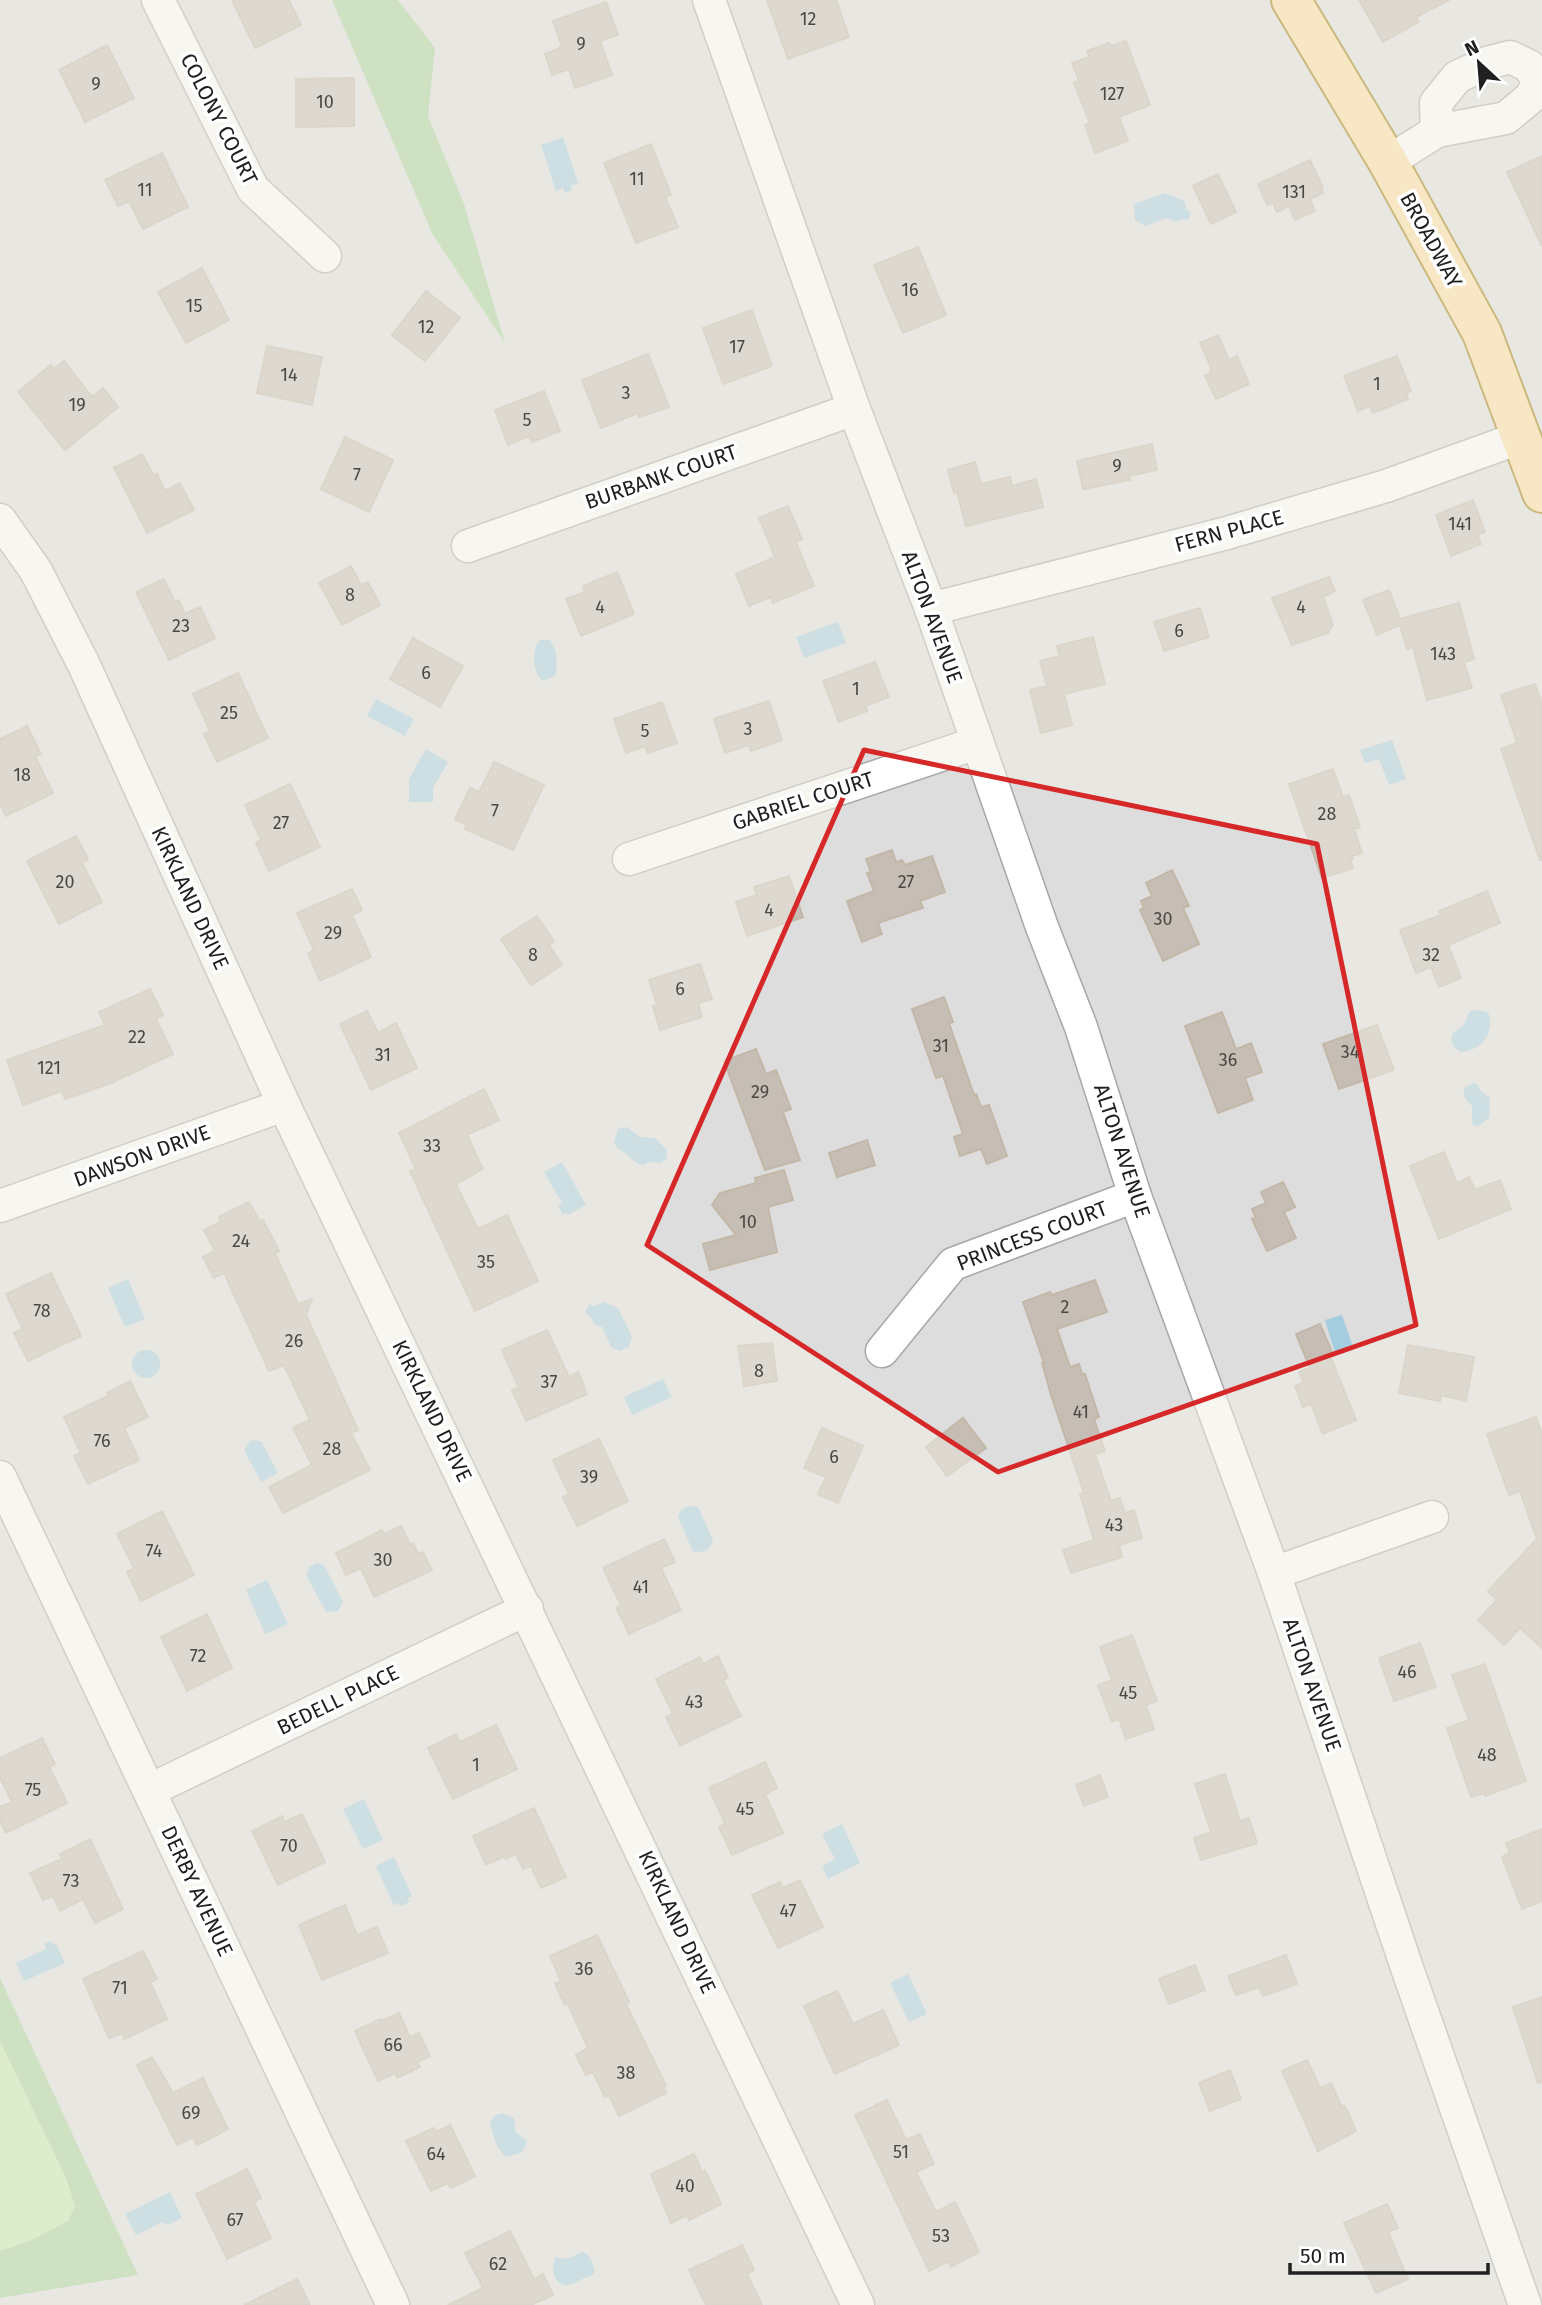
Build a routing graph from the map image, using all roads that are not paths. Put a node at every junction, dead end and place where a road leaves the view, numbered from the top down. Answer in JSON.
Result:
{"nodes":[{"id":1,"x":158,"y":0,"type":"edge"},
{"id":2,"x":709,"y":0,"type":"edge"},
{"id":3,"x":1291,"y":0,"type":"edge"},
{"id":4,"x":1437,"y":131,"type":"dead end"},
{"id":5,"x":1388,"y":162,"type":"junction"},
{"id":6,"x":326,"y":256,"type":"dead end"},
{"id":7,"x":854,"y":409,"type":"junction"},
{"id":8,"x":1522,"y":437,"type":"junction"},
{"id":9,"x":1542,"y":493,"type":"edge"},
{"id":10,"x":0,"y":520,"type":"edge"},
{"id":11,"x":468,"y":545,"type":"dead end"},
{"id":12,"x":931,"y":608,"type":"junction"},
{"id":13,"x":977,"y":743,"type":"junction"},
{"id":14,"x":629,"y":859,"type":"dead end"},
{"id":15,"x":284,"y":1105,"type":"junction"},
{"id":16,"x":1135,"y":1196,"type":"junction"},
{"id":17,"x":0,"y":1206,"type":"edge"},
{"id":18,"x":882,"y":1351,"type":"dead end"},
{"id":19,"x":0,"y":1477,"type":"edge"},
{"id":20,"x":1432,"y":1517,"type":"dead end"},
{"id":21,"x":1274,"y":1573,"type":"junction"},
{"id":22,"x":527,"y":1609,"type":"junction"},
{"id":23,"x":150,"y":1790,"type":"junction"},
{"id":24,"x":393,"y":2305,"type":"edge"},
{"id":25,"x":858,"y":2305,"type":"edge"},
{"id":26,"x":1525,"y":2305,"type":"edge"}],
"edges":[{"from":1,"to":6,"type":"street","name":"COLONY COURT"},
{"from":2,"to":7,"type":"street","name":"ALTON AVENUE"},
{"from":3,"to":5,"type":"main road","name":"BROADWAY"},
{"from":4,"to":5,"type":"street"},
{"from":5,"to":8,"type":"main road","name":"BROADWAY"},
{"from":7,"to":11,"type":"street","name":"BURBANK COURT"},
{"from":7,"to":12,"type":"street","name":"ALTON AVENUE"},
{"from":8,"to":9,"type":"main road","name":"BROADWAY"},
{"from":8,"to":12,"type":"street","name":"FERN PLACE"},
{"from":10,"to":15,"type":"street","name":"KIRKLAND DRIVE"},
{"from":12,"to":13,"type":"street","name":"ALTON AVENUE"},
{"from":13,"to":14,"type":"street","name":"GABRIEL COURT"},
{"from":13,"to":16,"type":"street","name":"ALTON AVENUE"},
{"from":15,"to":17,"type":"street","name":"DAWSON DRIVE"},
{"from":15,"to":22,"type":"street","name":"KIRKLAND DRIVE"},
{"from":16,"to":18,"type":"street","name":"PRINCESS COURT"},
{"from":16,"to":21,"type":"street","name":"ALTON AVENUE"},
{"from":19,"to":23,"type":"street","name":"DERBY AVENUE"},
{"from":20,"to":21,"type":"street"},
{"from":21,"to":26,"type":"street","name":"ALTON AVENUE"},
{"from":22,"to":23,"type":"street","name":"BEDELL PLACE"},
{"from":22,"to":25,"type":"street","name":"KIRKLAND DRIVE"},
{"from":23,"to":24,"type":"street","name":"DERBY AVENUE"}]}
